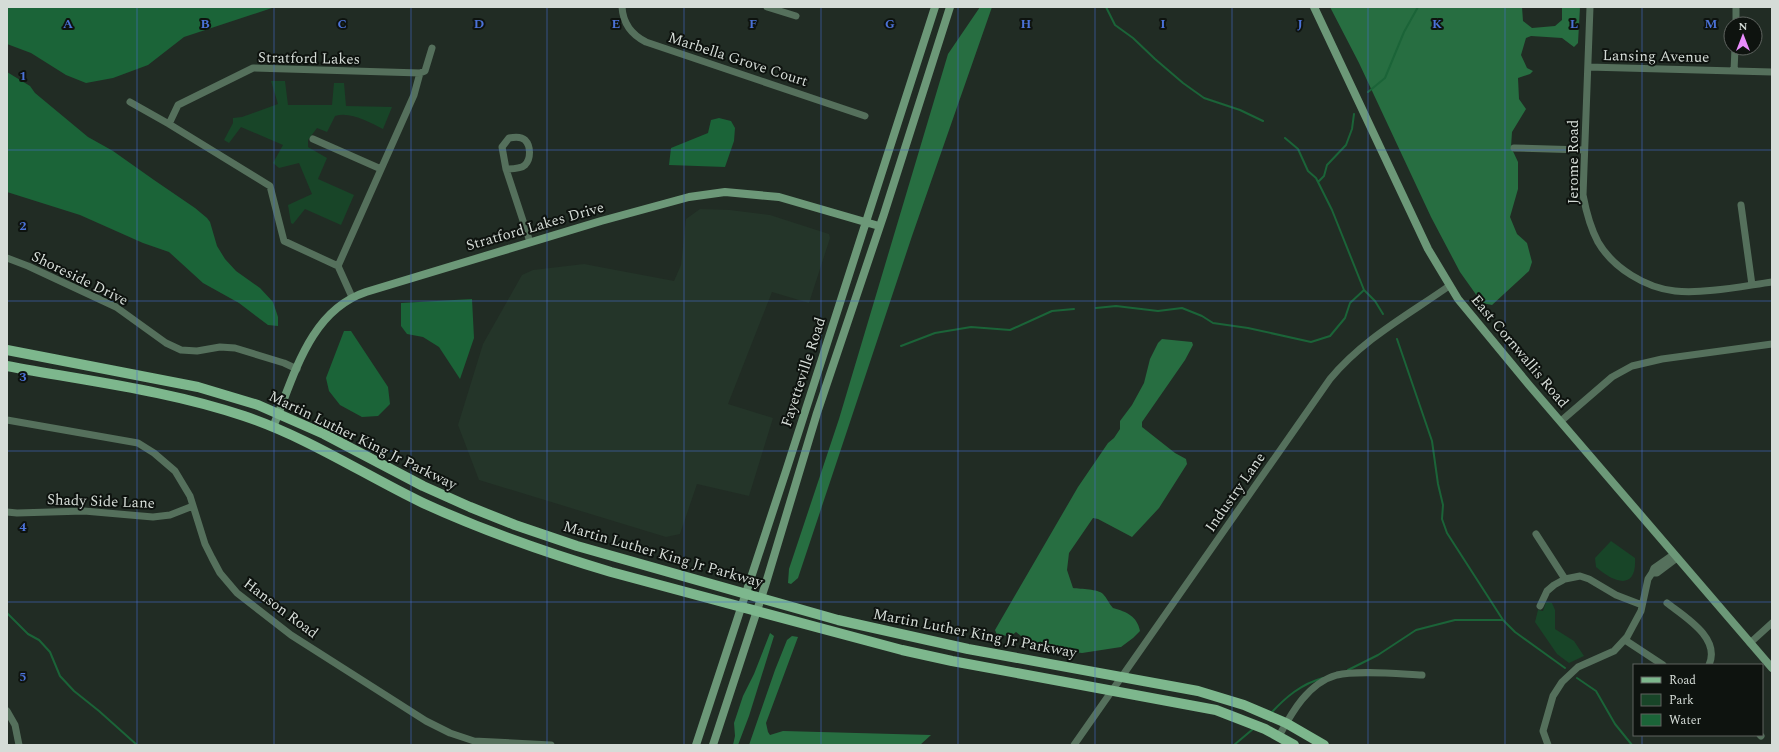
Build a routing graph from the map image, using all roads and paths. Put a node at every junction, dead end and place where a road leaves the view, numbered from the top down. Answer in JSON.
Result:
{"nodes":[{"id":1,"x":622,"y":7,"type":"edge"},
{"id":2,"x":767,"y":7,"type":"edge"},
{"id":3,"x":935,"y":7,"type":"edge"},
{"id":4,"x":950,"y":7,"type":"edge"},
{"id":5,"x":1314,"y":7,"type":"edge"},
{"id":6,"x":1590,"y":7,"type":"edge"},
{"id":7,"x":796,"y":16,"type":"dead end"},
{"id":8,"x":432,"y":48,"type":"dead end"},
{"id":9,"x":1735,"y":56,"type":"edge"},
{"id":10,"x":1588,"y":67,"type":"junction"},
{"id":11,"x":1734,"y":71,"type":"junction"},
{"id":12,"x":1772,"y":72,"type":"edge"},
{"id":13,"x":420,"y":73,"type":"junction"},
{"id":14,"x":130,"y":102,"type":"dead end"},
{"id":15,"x":865,"y":116,"type":"dead end"},
{"id":16,"x":169,"y":124,"type":"junction"},
{"id":17,"x":313,"y":138,"type":"dead end"},
{"id":18,"x":1514,"y":148,"type":"dead end"},
{"id":19,"x":1584,"y":150,"type":"junction"},
{"id":20,"x":381,"y":169,"type":"junction"},
{"id":21,"x":506,"y":169,"type":"junction"},
{"id":22,"x":1741,"y":205,"type":"dead end"},
{"id":23,"x":866,"y":222,"type":"junction"},
{"id":24,"x":879,"y":226,"type":"junction"},
{"id":25,"x":530,"y":242,"type":"junction"},
{"id":26,"x":7,"y":258,"type":"edge"},
{"id":27,"x":338,"y":266,"type":"junction"},
{"id":28,"x":1772,"y":282,"type":"edge"},
{"id":29,"x":1752,"y":285,"type":"junction"},
{"id":30,"x":1449,"y":286,"type":"junction"},
{"id":31,"x":352,"y":297,"type":"junction"},
{"id":32,"x":1772,"y":344,"type":"edge"},
{"id":33,"x":7,"y":350,"type":"edge"},
{"id":34,"x":7,"y":366,"type":"edge"},
{"id":35,"x":297,"y":369,"type":"junction"},
{"id":36,"x":279,"y":414,"type":"junction"},
{"id":37,"x":7,"y":420,"type":"edge"},
{"id":38,"x":1561,"y":421,"type":"junction"},
{"id":39,"x":273,"y":427,"type":"junction"},
{"id":40,"x":193,"y":506,"type":"junction"},
{"id":41,"x":7,"y":512,"type":"edge"},
{"id":42,"x":1536,"y":534,"type":"dead end"},
{"id":43,"x":1675,"y":556,"type":"junction"},
{"id":44,"x":1565,"y":579,"type":"junction"},
{"id":45,"x":746,"y":593,"type":"junction"},
{"id":46,"x":762,"y":598,"type":"junction"},
{"id":47,"x":1667,"y":603,"type":"dead end"},
{"id":48,"x":1642,"y":605,"type":"junction"},
{"id":49,"x":742,"y":606,"type":"junction"},
{"id":50,"x":1540,"y":606,"type":"dead end"},
{"id":51,"x":757,"y":611,"type":"junction"},
{"id":52,"x":1772,"y":623,"type":"edge"},
{"id":53,"x":1625,"y":640,"type":"junction"},
{"id":54,"x":1750,"y":643,"type":"junction"},
{"id":55,"x":1661,"y":664,"type":"edge"},
{"id":56,"x":1709,"y":664,"type":"edge"},
{"id":57,"x":1772,"y":668,"type":"edge"},
{"id":58,"x":1422,"y":675,"type":"dead end"},
{"id":59,"x":1122,"y":677,"type":"junction"},
{"id":60,"x":1113,"y":690,"type":"junction"},
{"id":61,"x":7,"y":711,"type":"edge"},
{"id":62,"x":1286,"y":723,"type":"junction"},
{"id":63,"x":1279,"y":736,"type":"junction"},
{"id":64,"x":19,"y":745,"type":"edge"},
{"id":65,"x":551,"y":745,"type":"edge"},
{"id":66,"x":696,"y":745,"type":"edge"},
{"id":67,"x":713,"y":745,"type":"edge"},
{"id":68,"x":1074,"y":745,"type":"edge"},
{"id":69,"x":1294,"y":745,"type":"edge"},
{"id":70,"x":1324,"y":745,"type":"edge"},
{"id":71,"x":1548,"y":745,"type":"edge"}],
"edges":[{"from":1,"to":15,"type":"street","name":"Marbella Grove Court"},
{"from":2,"to":7,"type":"street"},
{"from":3,"to":23,"type":"main road","name":"Fayetteville Road"},
{"from":4,"to":24,"type":"main road","name":"Fayetteville Road"},
{"from":5,"to":30,"type":"main road","name":"East Cornwallis Road"},
{"from":6,"to":10,"type":"street","name":"Jerome Road"},
{"from":8,"to":13,"type":"street"},
{"from":9,"to":11,"type":"street"},
{"from":10,"to":11,"type":"street","name":"Lansing Avenue"},
{"from":10,"to":19,"type":"street","name":"Jerome Road"},
{"from":11,"to":12,"type":"street","name":"Lansing Avenue"},
{"from":13,"to":16,"type":"street","name":"Stratford Lakes"},
{"from":13,"to":20,"type":"street"},
{"from":14,"to":16,"type":"street"},
{"from":16,"to":27,"type":"street"},
{"from":17,"to":20,"type":"street"},
{"from":18,"to":19,"type":"street"},
{"from":19,"to":29,"type":"street","name":"Jerome Road"},
{"from":20,"to":27,"type":"street"},
{"from":21,"to":21,"type":"street"},
{"from":21,"to":25,"type":"street"},
{"from":22,"to":29,"type":"street"},
{"from":23,"to":24,"type":"main road","name":"Stratford Lakes Drive"},
{"from":23,"to":25,"type":"main road","name":"Stratford Lakes Drive"},
{"from":23,"to":45,"type":"main road","name":"Fayetteville Road"},
{"from":24,"to":46,"type":"main road","name":"Fayetteville Road"},
{"from":25,"to":31,"type":"main road","name":"Stratford Lakes Drive"},
{"from":26,"to":35,"type":"street","name":"Shoreside Drive"},
{"from":27,"to":31,"type":"street"},
{"from":28,"to":29,"type":"street","name":"Jerome Road"},
{"from":30,"to":38,"type":"main road","name":"East Cornwallis Road"},
{"from":30,"to":59,"type":"street","name":"Industry Lane"},
{"from":31,"to":35,"type":"main road","name":"Stratford Lakes Drive"},
{"from":32,"to":38,"type":"street"},
{"from":33,"to":36,"type":"main road","name":"Martin Luther King Jr Parkway"},
{"from":34,"to":39,"type":"main road","name":"Martin Luther King Jr Parkway"},
{"from":35,"to":36,"type":"main road","name":"Stratford Lakes Drive"},
{"from":36,"to":39,"type":"main road","name":"Stratford Lakes Drive"},
{"from":36,"to":45,"type":"main road","name":"Martin Luther King Jr Parkway"},
{"from":37,"to":40,"type":"street","name":"Hanson Road"},
{"from":38,"to":43,"type":"main road","name":"East Cornwallis Road"},
{"from":39,"to":49,"type":"main road","name":"Martin Luther King Jr Parkway"},
{"from":40,"to":41,"type":"street","name":"Shady Side Lane"},
{"from":40,"to":65,"type":"street","name":"Hanson Road"},
{"from":42,"to":44,"type":"street"},
{"from":43,"to":48,"type":"street"},
{"from":43,"to":54,"type":"main road","name":"East Cornwallis Road"},
{"from":44,"to":48,"type":"street"},
{"from":44,"to":50,"type":"street"},
{"from":45,"to":46,"type":"main road","name":"Martin Luther King Jr Parkway"},
{"from":45,"to":49,"type":"main road","name":"Fayetteville Road"},
{"from":46,"to":51,"type":"main road","name":"Fayetteville Road"},
{"from":46,"to":59,"type":"main road","name":"Martin Luther King Jr Parkway"},
{"from":47,"to":56,"type":"street"},
{"from":48,"to":53,"type":"street"},
{"from":49,"to":51,"type":"main road","name":"Martin Luther King Jr Parkway"},
{"from":49,"to":66,"type":"main road","name":"Fayetteville Road"},
{"from":51,"to":60,"type":"main road","name":"Martin Luther King Jr Parkway"},
{"from":51,"to":67,"type":"main road","name":"Fayetteville Road"},
{"from":52,"to":54,"type":"street"},
{"from":53,"to":55,"type":"street"},
{"from":53,"to":71,"type":"street"},
{"from":54,"to":57,"type":"main road","name":"East Cornwallis Road"},
{"from":58,"to":62,"type":"street"},
{"from":59,"to":60,"type":"street","name":"Industry Lane"},
{"from":59,"to":62,"type":"main road","name":"Martin Luther King Jr Parkway"},
{"from":60,"to":63,"type":"main road","name":"Martin Luther King Jr Parkway"},
{"from":60,"to":68,"type":"street","name":"Industry Lane"},
{"from":61,"to":64,"type":"street"},
{"from":62,"to":63,"type":"street"},
{"from":62,"to":70,"type":"main road","name":"Martin Luther King Jr Parkway"},
{"from":63,"to":69,"type":"main road","name":"Martin Luther King Jr Parkway"}]}
